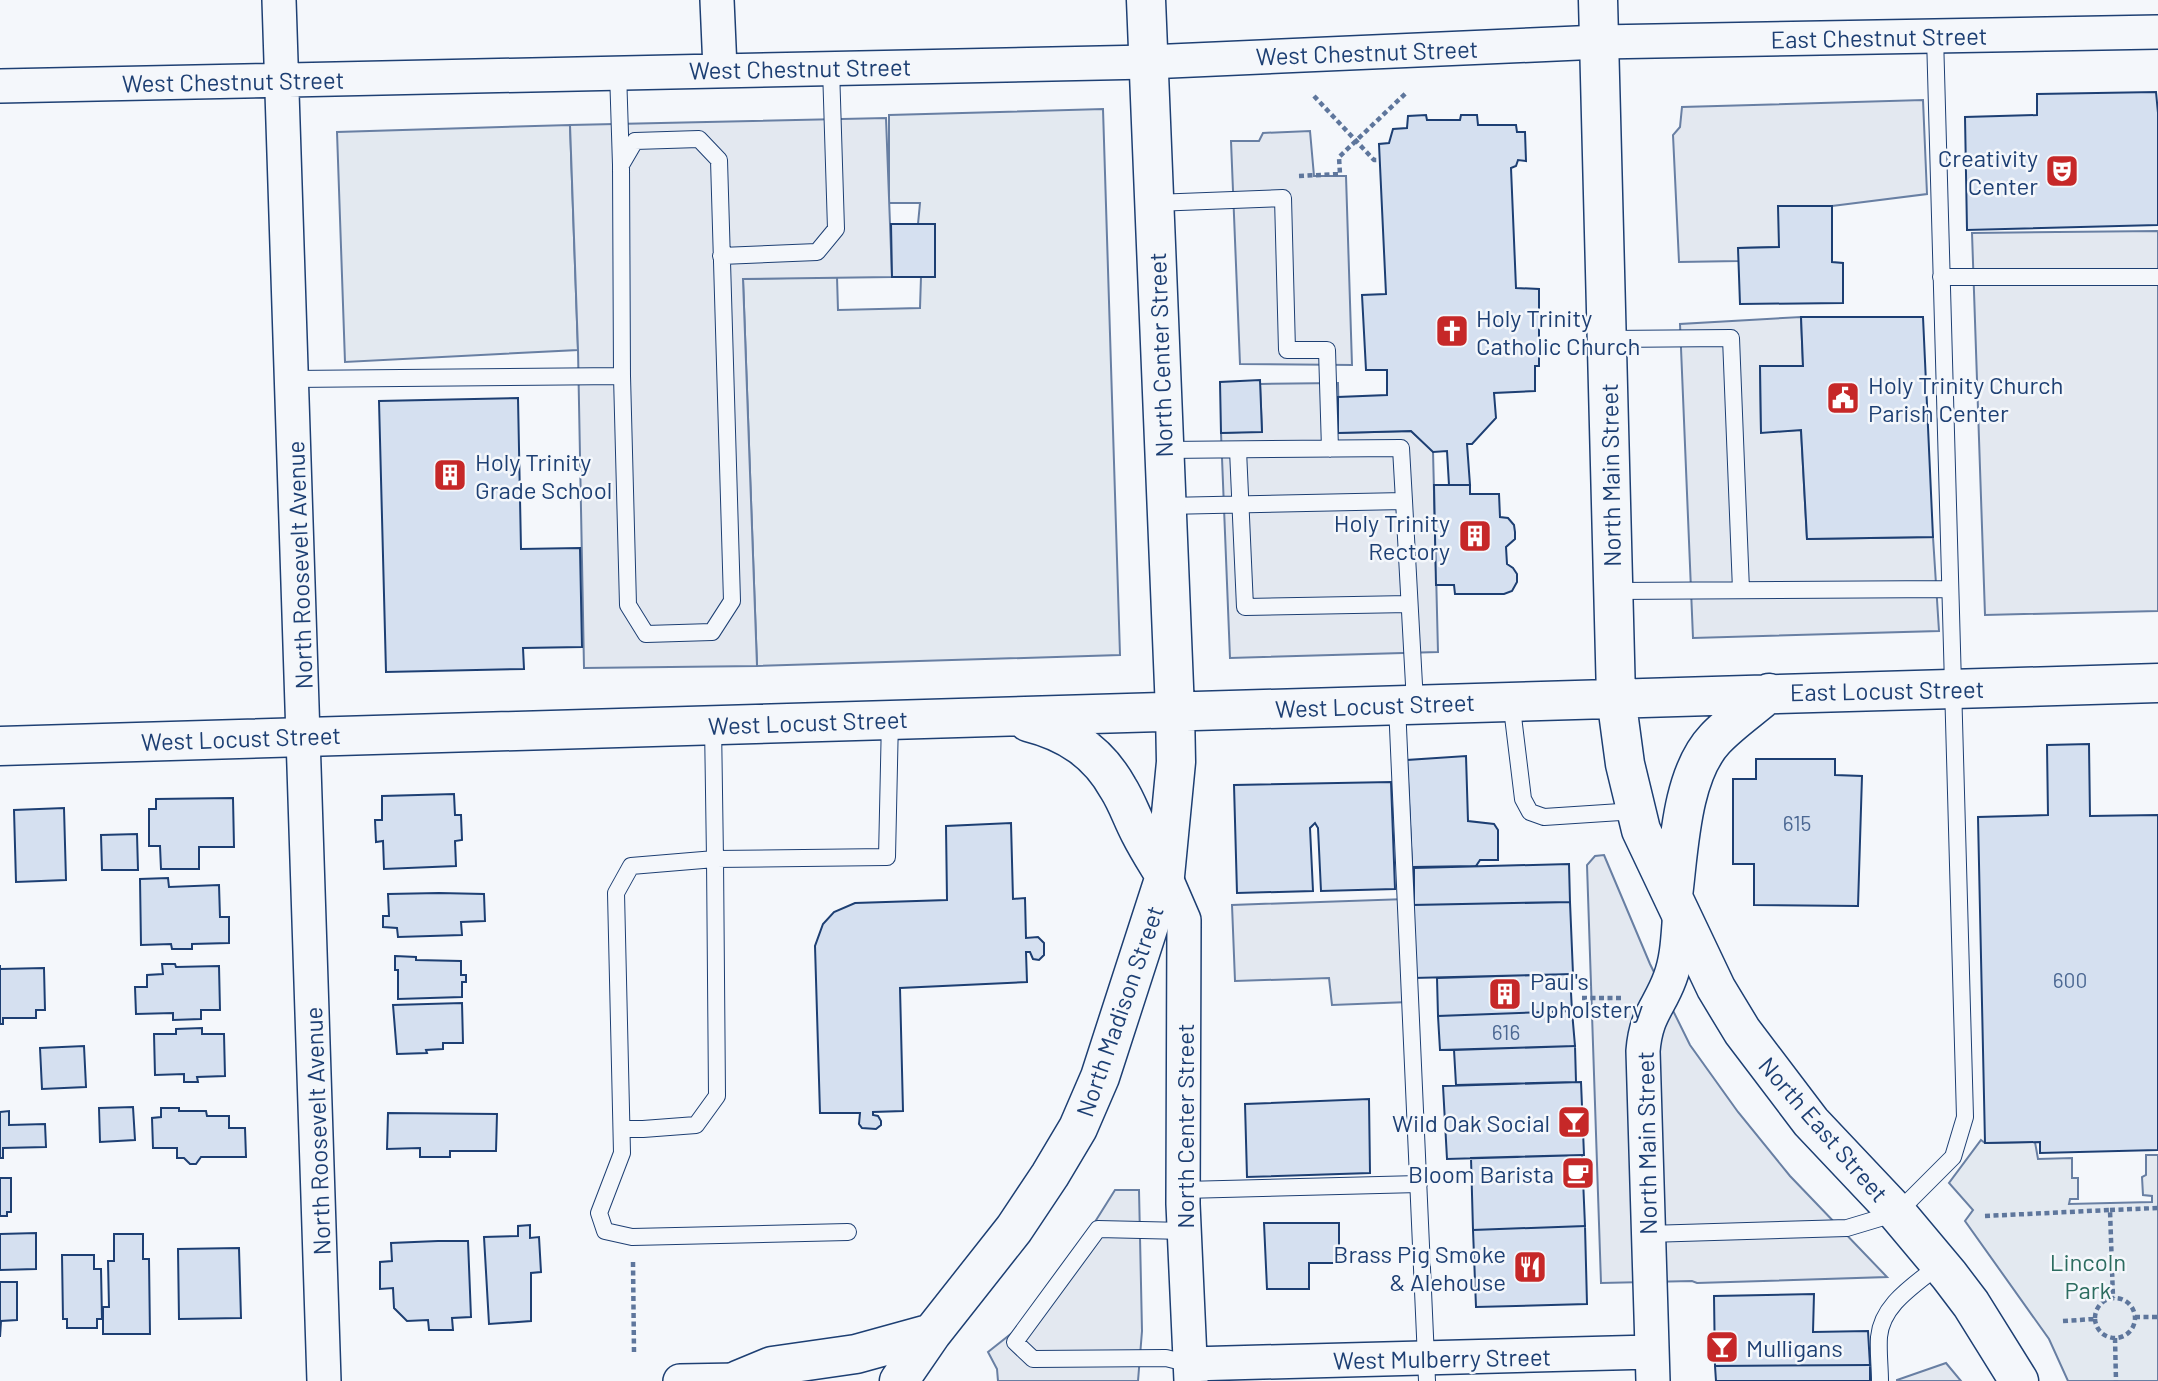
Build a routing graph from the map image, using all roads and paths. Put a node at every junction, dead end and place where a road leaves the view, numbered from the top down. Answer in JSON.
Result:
{"nodes":[{"id":1,"x":279,"y":0,"type":"edge"},
{"id":2,"x":717,"y":0,"type":"edge"},
{"id":3,"x":1146,"y":0,"type":"edge"},
{"id":4,"x":1598,"y":0,"type":"edge"},
{"id":5,"x":2158,"y":32,"type":"edge"},
{"id":6,"x":1935,"y":36,"type":"junction"},
{"id":7,"x":1600,"y":42,"type":"junction"},
{"id":8,"x":1148,"y":62,"type":"junction"},
{"id":9,"x":831,"y":68,"type":"junction"},
{"id":10,"x":720,"y":69,"type":"junction"},
{"id":11,"x":618,"y":72,"type":"junction"},
{"id":12,"x":282,"y":80,"type":"junction"},
{"id":13,"x":0,"y":86,"type":"edge"},
{"id":14,"x":1407,"y":92,"type":"dead end"},
{"id":15,"x":1314,"y":96,"type":"dead end"},
{"id":16,"x":1356,"y":141,"type":"junction"},
{"id":17,"x":1379,"y":160,"type":"dead end"},
{"id":18,"x":621,"y":165,"type":"junction"},
{"id":19,"x":1283,"y":198,"type":"junction"},
{"id":20,"x":1153,"y":203,"type":"junction"},
{"id":21,"x":721,"y":256,"type":"junction"},
{"id":22,"x":1941,"y":277,"type":"junction"},
{"id":23,"x":2158,"y":277,"type":"edge"},
{"id":24,"x":1607,"y":339,"type":"junction"},
{"id":25,"x":622,"y":376,"type":"junction"},
{"id":26,"x":292,"y":379,"type":"junction"},
{"id":27,"x":1330,"y":449,"type":"junction"},
{"id":28,"x":1164,"y":450,"type":"junction"},
{"id":29,"x":1238,"y":450,"type":"junction"},
{"id":30,"x":1404,"y":501,"type":"junction"},
{"id":31,"x":1240,"y":505,"type":"junction"},
{"id":32,"x":1166,"y":506,"type":"junction"},
{"id":33,"x":1951,"y":589,"type":"junction"},
{"id":34,"x":1741,"y":590,"type":"junction"},
{"id":35,"x":1613,"y":591,"type":"junction"},
{"id":36,"x":1409,"y":604,"type":"junction"},
{"id":37,"x":2158,"y":683,"type":"edge"},
{"id":38,"x":1953,"y":688,"type":"junction"},
{"id":39,"x":1769,"y":692,"type":"junction"},
{"id":40,"x":1616,"y":697,"type":"junction"},
{"id":41,"x":1511,"y":700,"type":"junction"},
{"id":42,"x":1406,"y":704,"type":"junction"},
{"id":43,"x":1175,"y":711,"type":"junction"},
{"id":44,"x":1006,"y":716,"type":"junction"},
{"id":45,"x":890,"y":719,"type":"junction"},
{"id":46,"x":713,"y":724,"type":"junction"},
{"id":47,"x":304,"y":737,"type":"junction"},
{"id":48,"x":0,"y":746,"type":"edge"},
{"id":49,"x":1636,"y":811,"type":"junction"},
{"id":50,"x":715,"y":859,"type":"junction"},
{"id":51,"x":1165,"y":876,"type":"junction"},
{"id":52,"x":1676,"y":904,"type":"junction"},
{"id":53,"x":622,"y":1129,"type":"junction"},
{"id":54,"x":1419,"y":1184,"type":"junction"},
{"id":55,"x":1184,"y":1190,"type":"junction"},
{"id":56,"x":2158,"y":1209,"type":"edge"},
{"id":57,"x":2110,"y":1210,"type":"junction"},
{"id":58,"x":1897,"y":1213,"type":"junction"},
{"id":59,"x":1985,"y":1216,"type":"dead end"},
{"id":60,"x":1185,"y":1231,"type":"junction"},
{"id":61,"x":848,"y":1232,"type":"dead end"},
{"id":62,"x":1648,"y":1234,"type":"junction"},
{"id":63,"x":1940,"y":1264,"type":"junction"},
{"id":64,"x":634,"y":1293,"type":"dead end"},
{"id":65,"x":2113,"y":1298,"type":"junction"},
{"id":66,"x":2158,"y":1317,"type":"edge"},
{"id":67,"x":2134,"y":1318,"type":"junction"},
{"id":68,"x":2095,"y":1319,"type":"junction"},
{"id":69,"x":2063,"y":1321,"type":"dead end"},
{"id":70,"x":932,"y":1333,"type":"junction"},
{"id":71,"x":2115,"y":1338,"type":"junction"},
{"id":72,"x":634,"y":1352,"type":"dead end"},
{"id":73,"x":1652,"y":1366,"type":"edge"},
{"id":74,"x":1427,"y":1369,"type":"edge"},
{"id":75,"x":1191,"y":1373,"type":"edge"},
{"id":76,"x":324,"y":1381,"type":"edge"},
{"id":77,"x":680,"y":1381,"type":"edge"},
{"id":78,"x":739,"y":1381,"type":"edge"},
{"id":79,"x":899,"y":1381,"type":"edge"},
{"id":80,"x":1880,"y":1381,"type":"edge"},
{"id":81,"x":2019,"y":1381,"type":"edge"},
{"id":82,"x":2116,"y":1381,"type":"edge"}],
"edges":[{"from":1,"to":12,"type":"street","name":"North Roosevelt Avenue"},
{"from":2,"to":10,"type":"street"},
{"from":3,"to":8,"type":"main road","name":"North Center Street"},
{"from":4,"to":7,"type":"main road","name":"North Main Street"},
{"from":5,"to":6,"type":"street","name":"East Chestnut Street"},
{"from":6,"to":7,"type":"street","name":"East Chestnut Street"},
{"from":6,"to":22,"type":"lane"},
{"from":7,"to":8,"type":"street","name":"West Chestnut Street"},
{"from":7,"to":24,"type":"main road","name":"North Main Street"},
{"from":8,"to":9,"type":"street","name":"West Chestnut Street"},
{"from":8,"to":20,"type":"main road","name":"North Center Street"},
{"from":9,"to":10,"type":"street","name":"West Chestnut Street"},
{"from":9,"to":21,"type":"lane"},
{"from":10,"to":11,"type":"street","name":"West Chestnut Street"},
{"from":11,"to":12,"type":"street","name":"West Chestnut Street"},
{"from":11,"to":18,"type":"lane"},
{"from":12,"to":13,"type":"street","name":"West Chestnut Street"},
{"from":12,"to":26,"type":"street","name":"North Roosevelt Avenue"},
{"from":14,"to":16,"type":"path"},
{"from":15,"to":16,"type":"path"},
{"from":16,"to":17,"type":"path"},
{"from":16,"to":19,"type":"path"},
{"from":18,"to":21,"type":"lane"},
{"from":18,"to":25,"type":"lane"},
{"from":19,"to":20,"type":"lane"},
{"from":19,"to":27,"type":"lane"},
{"from":20,"to":28,"type":"main road","name":"North Center Street"},
{"from":21,"to":25,"type":"lane"},
{"from":22,"to":23,"type":"lane"},
{"from":22,"to":33,"type":"lane"},
{"from":24,"to":34,"type":"lane"},
{"from":24,"to":35,"type":"main road","name":"North Main Street"},
{"from":25,"to":26,"type":"lane"},
{"from":26,"to":47,"type":"street","name":"North Roosevelt Avenue"},
{"from":27,"to":29,"type":"lane"},
{"from":27,"to":30,"type":"lane"},
{"from":28,"to":29,"type":"lane"},
{"from":28,"to":32,"type":"main road","name":"North Center Street"},
{"from":29,"to":31,"type":"lane"},
{"from":30,"to":31,"type":"lane"},
{"from":30,"to":36,"type":"lane"},
{"from":31,"to":32,"type":"lane"},
{"from":31,"to":36,"type":"lane"},
{"from":32,"to":43,"type":"main road","name":"North Center Street"},
{"from":33,"to":34,"type":"lane"},
{"from":33,"to":38,"type":"lane"},
{"from":34,"to":35,"type":"lane"},
{"from":35,"to":40,"type":"main road","name":"North Main Street"},
{"from":36,"to":42,"type":"lane"},
{"from":37,"to":38,"type":"main road","name":"East Locust Street"},
{"from":38,"to":39,"type":"main road","name":"East Locust Street"},
{"from":38,"to":58,"type":"lane"},
{"from":39,"to":40,"type":"main road","name":"East Locust Street"},
{"from":39,"to":52,"type":"main road"},
{"from":40,"to":41,"type":"main road","name":"West Locust Street"},
{"from":40,"to":49,"type":"main road","name":"North East Street"},
{"from":41,"to":42,"type":"main road","name":"West Locust Street"},
{"from":41,"to":49,"type":"lane"},
{"from":42,"to":43,"type":"main road","name":"West Locust Street"},
{"from":42,"to":54,"type":"lane"},
{"from":43,"to":44,"type":"main road","name":"West Locust Street"},
{"from":43,"to":51,"type":"main road","name":"North Madison Street"},
{"from":44,"to":45,"type":"main road","name":"West Locust Street"},
{"from":44,"to":51,"type":"main road"},
{"from":45,"to":46,"type":"main road","name":"West Locust Street"},
{"from":45,"to":50,"type":"lane"},
{"from":46,"to":47,"type":"main road","name":"West Locust Street"},
{"from":46,"to":50,"type":"lane"},
{"from":47,"to":48,"type":"main road","name":"West Locust Street"},
{"from":47,"to":76,"type":"street","name":"North Roosevelt Avenue"},
{"from":49,"to":52,"type":"main road","name":"North East Street"},
{"from":50,"to":53,"type":"lane"},
{"from":50,"to":53,"type":"lane"},
{"from":51,"to":55,"type":"street","name":"North Center Street"},
{"from":51,"to":70,"type":"main road","name":"North Madison Street"},
{"from":52,"to":58,"type":"main road","name":"North East Street"},
{"from":52,"to":62,"type":"street","name":"North Main Street"},
{"from":53,"to":61,"type":"lane"},
{"from":54,"to":55,"type":"lane"},
{"from":54,"to":74,"type":"lane"},
{"from":55,"to":60,"type":"street","name":"North Center Street"},
{"from":56,"to":57,"type":"path"},
{"from":57,"to":59,"type":"path"},
{"from":57,"to":65,"type":"path"},
{"from":58,"to":62,"type":"lane"},
{"from":58,"to":63,"type":"main road","name":"North East Street"},
{"from":60,"to":75,"type":"street","name":"North Center Street"},
{"from":60,"to":75,"type":"lane"},
{"from":62,"to":73,"type":"street","name":"North Main Street"},
{"from":63,"to":80,"type":"lane"},
{"from":63,"to":81,"type":"main road","name":"North East Street"},
{"from":64,"to":72,"type":"path"},
{"from":65,"to":67,"type":"path"},
{"from":65,"to":68,"type":"path"},
{"from":66,"to":67,"type":"path"},
{"from":67,"to":71,"type":"path"},
{"from":68,"to":69,"type":"path"},
{"from":68,"to":71,"type":"path"},
{"from":70,"to":78,"type":"main road"},
{"from":70,"to":79,"type":"main road","name":"North Madison Street"},
{"from":71,"to":82,"type":"path"},
{"from":73,"to":74,"type":"street","name":"West Mulberry Street"},
{"from":74,"to":75,"type":"street","name":"West Mulberry Street"},
{"from":77,"to":78,"type":"street"}]}
